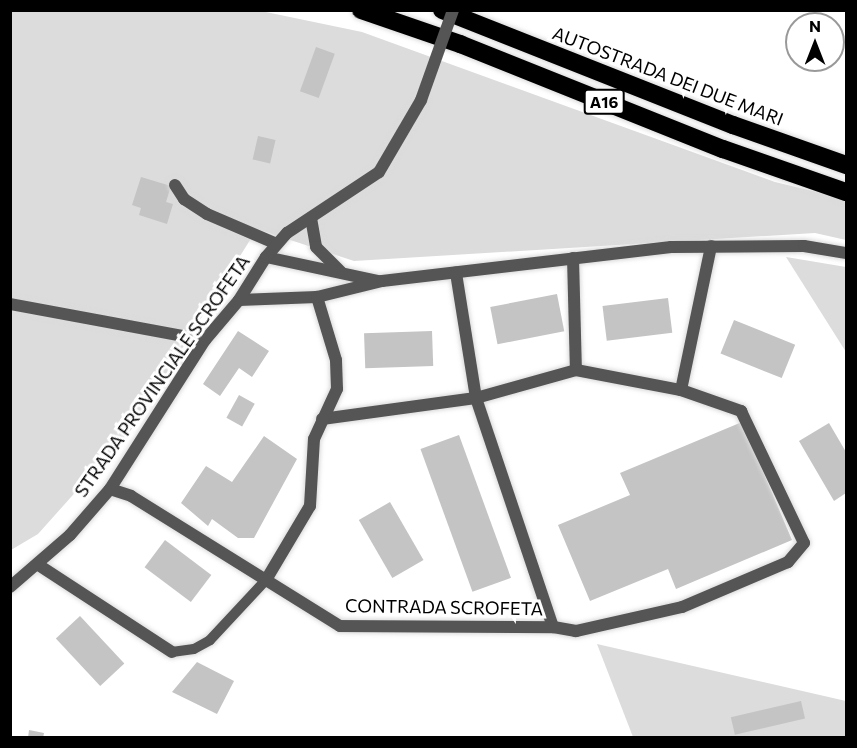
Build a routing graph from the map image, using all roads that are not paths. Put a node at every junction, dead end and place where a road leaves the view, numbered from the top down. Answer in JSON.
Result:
{"nodes":[{"id":1,"x":362,"y":10,"type":"edge"},
{"id":2,"x":442,"y":10,"type":"edge"},
{"id":3,"x":453,"y":10,"type":"edge"},
{"id":4,"x":846,"y":165,"type":"edge"},
{"id":5,"x":175,"y":184,"type":"dead end"},
{"id":6,"x":846,"y":192,"type":"edge"},
{"id":7,"x":311,"y":218,"type":"junction"},
{"id":8,"x":278,"y":244,"type":"junction"},
{"id":9,"x":711,"y":246,"type":"junction"},
{"id":10,"x":846,"y":253,"type":"edge"},
{"id":11,"x":266,"y":257,"type":"junction"},
{"id":12,"x":573,"y":258,"type":"junction"},
{"id":13,"x":342,"y":273,"type":"junction"},
{"id":14,"x":456,"y":273,"type":"junction"},
{"id":15,"x":382,"y":281,"type":"junction"},
{"id":16,"x":316,"y":297,"type":"junction"},
{"id":17,"x":239,"y":300,"type":"junction"},
{"id":18,"x":10,"y":304,"type":"edge"},
{"id":19,"x":205,"y":340,"type":"junction"},
{"id":20,"x":576,"y":370,"type":"junction"},
{"id":21,"x":681,"y":390,"type":"junction"},
{"id":22,"x":476,"y":398,"type":"junction"},
{"id":23,"x":322,"y":419,"type":"junction"},
{"id":24,"x":110,"y":489,"type":"junction"},
{"id":25,"x":37,"y":564,"type":"junction"},
{"id":26,"x":266,"y":580,"type":"junction"},
{"id":27,"x":10,"y":587,"type":"edge"},
{"id":28,"x":554,"y":627,"type":"junction"},
{"id":29,"x":172,"y":652,"type":"joint"}],
"edges":[{"from":1,"to":6,"type":"highway","number":"A16"},
{"from":2,"to":4,"type":"highway","name":"AUTOSTRADA DEI DUE MARI","number":"A16"},
{"from":3,"to":7,"type":"street","name":"STRADA PROVINCIALE SCROFETA","bridge":true},
{"from":5,"to":8,"type":"street"},
{"from":7,"to":8,"type":"street","name":"STRADA PROVINCIALE SCROFETA"},
{"from":7,"to":13,"type":"street"},
{"from":8,"to":11,"type":"street","name":"STRADA PROVINCIALE SCROFETA"},
{"from":9,"to":10,"type":"street"},
{"from":9,"to":12,"type":"street"},
{"from":9,"to":21,"type":"street"},
{"from":11,"to":13,"type":"street"},
{"from":11,"to":17,"type":"street","name":"STRADA PROVINCIALE SCROFETA"},
{"from":12,"to":14,"type":"street"},
{"from":12,"to":20,"type":"street"},
{"from":13,"to":15,"type":"street"},
{"from":14,"to":15,"type":"street"},
{"from":14,"to":22,"type":"street","name":"CONTRADA SCROFETA"},
{"from":15,"to":16,"type":"street"},
{"from":16,"to":17,"type":"street"},
{"from":16,"to":23,"type":"street"},
{"from":17,"to":19,"type":"street","name":"STRADA PROVINCIALE SCROFETA"},
{"from":18,"to":19,"type":"street"},
{"from":19,"to":24,"type":"street","name":"STRADA PROVINCIALE SCROFETA"},
{"from":20,"to":21,"type":"street"},
{"from":20,"to":22,"type":"street"},
{"from":21,"to":28,"type":"street"},
{"from":22,"to":23,"type":"street"},
{"from":22,"to":28,"type":"street","name":"CONTRADA SCROFETA"},
{"from":23,"to":26,"type":"street"},
{"from":24,"to":25,"type":"street","name":"STRADA PROVINCIALE SCROFETA"},
{"from":24,"to":26,"type":"street","name":"CONTRADA SCROFETA"},
{"from":25,"to":27,"type":"street","name":"STRADA PROVINCIALE SCROFETA"},
{"from":25,"to":29,"type":"street"},
{"from":26,"to":28,"type":"street","name":"CONTRADA SCROFETA"},
{"from":26,"to":29,"type":"lane"}]}
